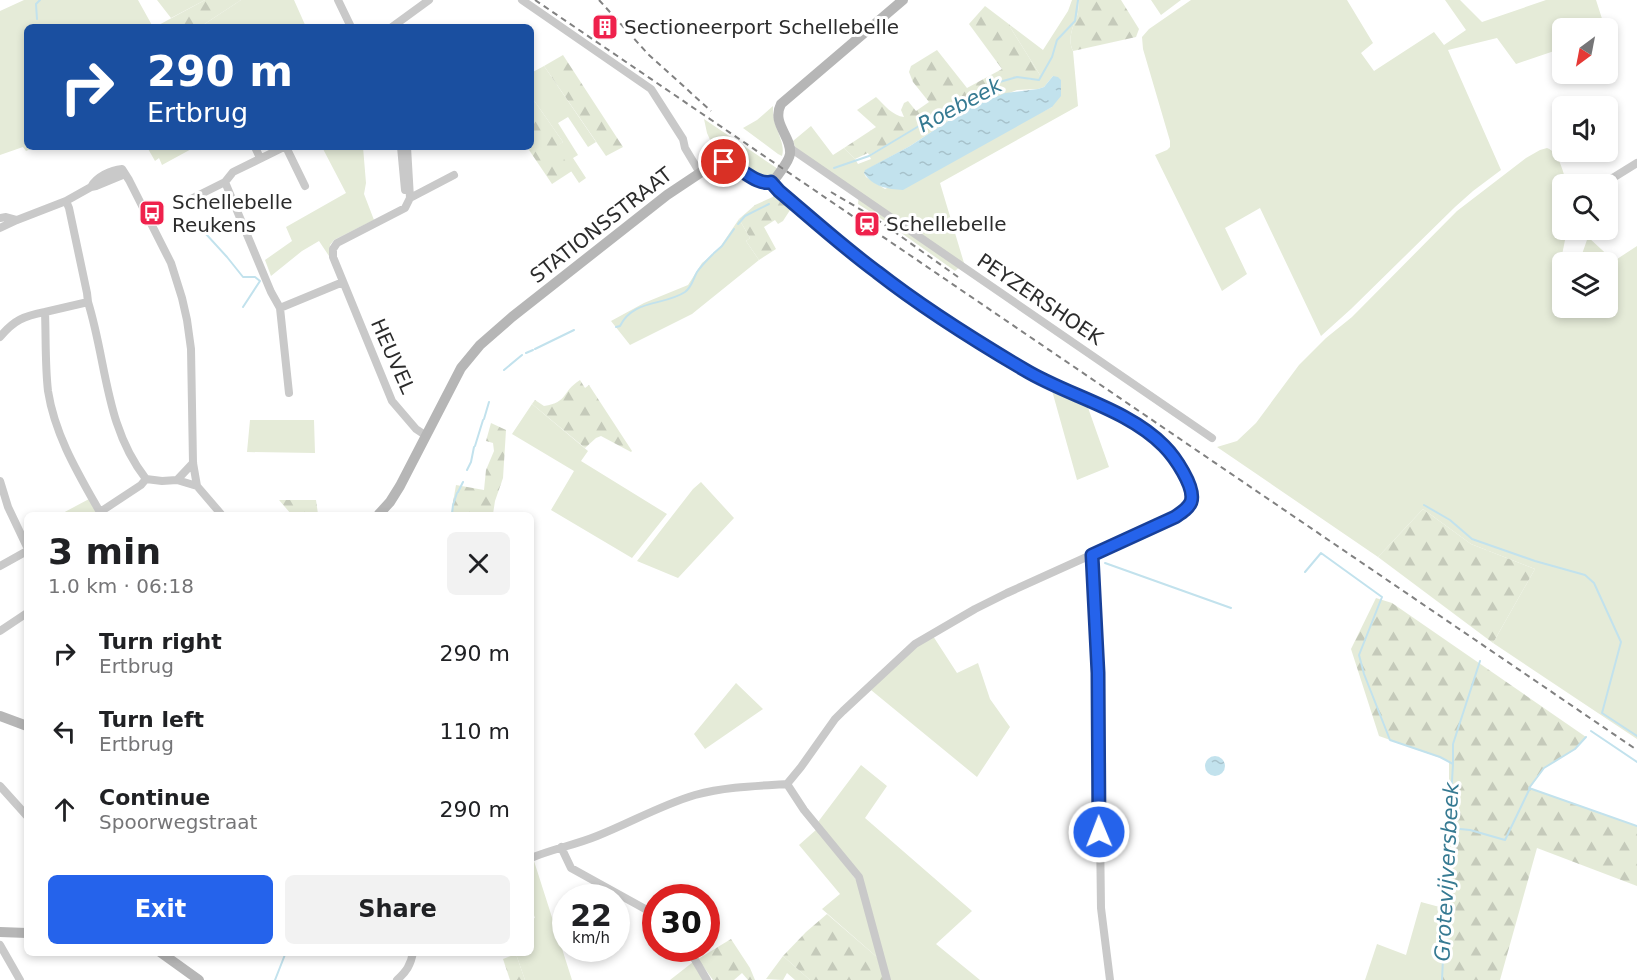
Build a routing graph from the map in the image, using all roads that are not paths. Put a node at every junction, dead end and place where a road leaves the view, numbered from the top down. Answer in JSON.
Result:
{"nodes":[{"id":1,"x":339,"y":0,"type":"edge"},
{"id":2,"x":429,"y":0,"type":"edge"},
{"id":3,"x":522,"y":0,"type":"edge"},
{"id":4,"x":903,"y":0,"type":"edge"},
{"id":5,"x":350,"y":24,"type":"edge"},
{"id":6,"x":399,"y":24,"type":"edge"},
{"id":7,"x":790,"y":148,"type":"junction"},
{"id":8,"x":256,"y":150,"type":"edge"},
{"id":9,"x":278,"y":150,"type":"edge"},
{"id":10,"x":287,"y":150,"type":"edge"},
{"id":11,"x":401,"y":150,"type":"edge"},
{"id":12,"x":407,"y":150,"type":"edge"},
{"id":13,"x":260,"y":158,"type":"junction"},
{"id":14,"x":1637,"y":163,"type":"edge"},
{"id":15,"x":700,"y":173,"type":"junction"},
{"id":16,"x":453,"y":175,"type":"dead end"},
{"id":17,"x":1618,"y":175,"type":"edge"},
{"id":18,"x":225,"y":182,"type":"junction"},
{"id":19,"x":771,"y":182,"type":"junction"},
{"id":20,"x":305,"y":186,"type":"dead end"},
{"id":21,"x":410,"y":197,"type":"junction"},
{"id":22,"x":66,"y":201,"type":"junction"},
{"id":23,"x":185,"y":202,"type":"dead end"},
{"id":24,"x":0,"y":218,"type":"edge"},
{"id":25,"x":17,"y":220,"type":"junction"},
{"id":26,"x":0,"y":228,"type":"edge"},
{"id":27,"x":343,"y":282,"type":"junction"},
{"id":28,"x":88,"y":302,"type":"junction"},
{"id":29,"x":280,"y":308,"type":"junction"},
{"id":30,"x":45,"y":312,"type":"junction"},
{"id":31,"x":0,"y":337,"type":"edge"},
{"id":32,"x":289,"y":393,"type":"dead end"},
{"id":33,"x":425,"y":435,"type":"junction"},
{"id":34,"x":1212,"y":438,"type":"dead end"},
{"id":35,"x":193,"y":463,"type":"junction"},
{"id":36,"x":146,"y":479,"type":"junction"},
{"id":37,"x":177,"y":480,"type":"junction"},
{"id":38,"x":0,"y":481,"type":"edge"},
{"id":39,"x":197,"y":486,"type":"junction"},
{"id":40,"x":100,"y":512,"type":"edge"},
{"id":41,"x":102,"y":512,"type":"edge"},
{"id":42,"x":218,"y":512,"type":"edge"},
{"id":43,"x":381,"y":512,"type":"edge"},
{"id":44,"x":24,"y":542,"type":"edge"},
{"id":45,"x":24,"y":551,"type":"edge"},
{"id":46,"x":1092,"y":555,"type":"junction"},
{"id":47,"x":0,"y":566,"type":"edge"},
{"id":48,"x":24,"y":615,"type":"edge"},
{"id":49,"x":0,"y":630,"type":"edge"},
{"id":50,"x":0,"y":716,"type":"edge"},
{"id":51,"x":24,"y":725,"type":"edge"},
{"id":52,"x":787,"y":784,"type":"junction"},
{"id":53,"x":0,"y":786,"type":"edge"},
{"id":54,"x":24,"y":813,"type":"edge"},
{"id":55,"x":561,"y":847,"type":"junction"},
{"id":56,"x":534,"y":857,"type":"edge"},
{"id":57,"x":642,"y":907,"type":"edge"},
{"id":58,"x":0,"y":932,"type":"edge"},
{"id":59,"x":24,"y":933,"type":"edge"},
{"id":60,"x":0,"y":945,"type":"edge"},
{"id":61,"x":166,"y":956,"type":"edge"},
{"id":62,"x":412,"y":956,"type":"edge"},
{"id":63,"x":696,"y":962,"type":"edge"},
{"id":64,"x":20,"y":980,"type":"edge"},
{"id":65,"x":199,"y":980,"type":"edge"},
{"id":66,"x":397,"y":980,"type":"edge"},
{"id":67,"x":707,"y":980,"type":"edge"},
{"id":68,"x":887,"y":980,"type":"edge"},
{"id":69,"x":1110,"y":980,"type":"edge"}],
"edges":[{"from":1,"to":5,"type":"street"},
{"from":2,"to":6,"type":"street"},
{"from":3,"to":15,"type":"street"},
{"from":4,"to":7,"type":"street"},
{"from":7,"to":19,"type":"street"},
{"from":7,"to":34,"type":"street","name":"PEYZERSHOEK"},
{"from":8,"to":13,"type":"street"},
{"from":9,"to":13,"type":"street"},
{"from":10,"to":20,"type":"street"},
{"from":11,"to":21,"type":"street"},
{"from":12,"to":21,"type":"street"},
{"from":13,"to":18,"type":"street"},
{"from":14,"to":17,"type":"street"},
{"from":15,"to":19,"type":"street","name":"STATIONSSTRAAT"},
{"from":15,"to":33,"type":"street","name":"STATIONSSTRAAT"},
{"from":16,"to":21,"type":"street","name":"HEUVEL"},
{"from":18,"to":23,"type":"street"},
{"from":18,"to":29,"type":"street"},
{"from":19,"to":46,"type":"street"},
{"from":21,"to":27,"type":"street","name":"HEUVEL"},
{"from":22,"to":25,"type":"street"},
{"from":22,"to":28,"type":"street"},
{"from":22,"to":35,"type":"street"},
{"from":24,"to":25,"type":"street"},
{"from":25,"to":26,"type":"street"},
{"from":27,"to":29,"type":"street"},
{"from":27,"to":33,"type":"street","name":"HEUVEL"},
{"from":28,"to":30,"type":"street"},
{"from":28,"to":36,"type":"street"},
{"from":29,"to":32,"type":"street"},
{"from":30,"to":31,"type":"street"},
{"from":30,"to":40,"type":"street"},
{"from":33,"to":43,"type":"street","name":"STATIONSSTRAAT"},
{"from":35,"to":37,"type":"street"},
{"from":35,"to":39,"type":"street"},
{"from":36,"to":37,"type":"street"},
{"from":36,"to":41,"type":"street"},
{"from":37,"to":39,"type":"street"},
{"from":38,"to":44,"type":"street"},
{"from":39,"to":42,"type":"street"},
{"from":45,"to":47,"type":"street"},
{"from":46,"to":52,"type":"street"},
{"from":46,"to":69,"type":"street"},
{"from":48,"to":49,"type":"street"},
{"from":50,"to":51,"type":"street"},
{"from":52,"to":55,"type":"street"},
{"from":52,"to":68,"type":"street"},
{"from":53,"to":54,"type":"street"},
{"from":55,"to":56,"type":"street"},
{"from":55,"to":57,"type":"street"},
{"from":58,"to":59,"type":"street"},
{"from":60,"to":64,"type":"street"},
{"from":61,"to":65,"type":"street"},
{"from":62,"to":66,"type":"street"},
{"from":63,"to":67,"type":"street"}]}
